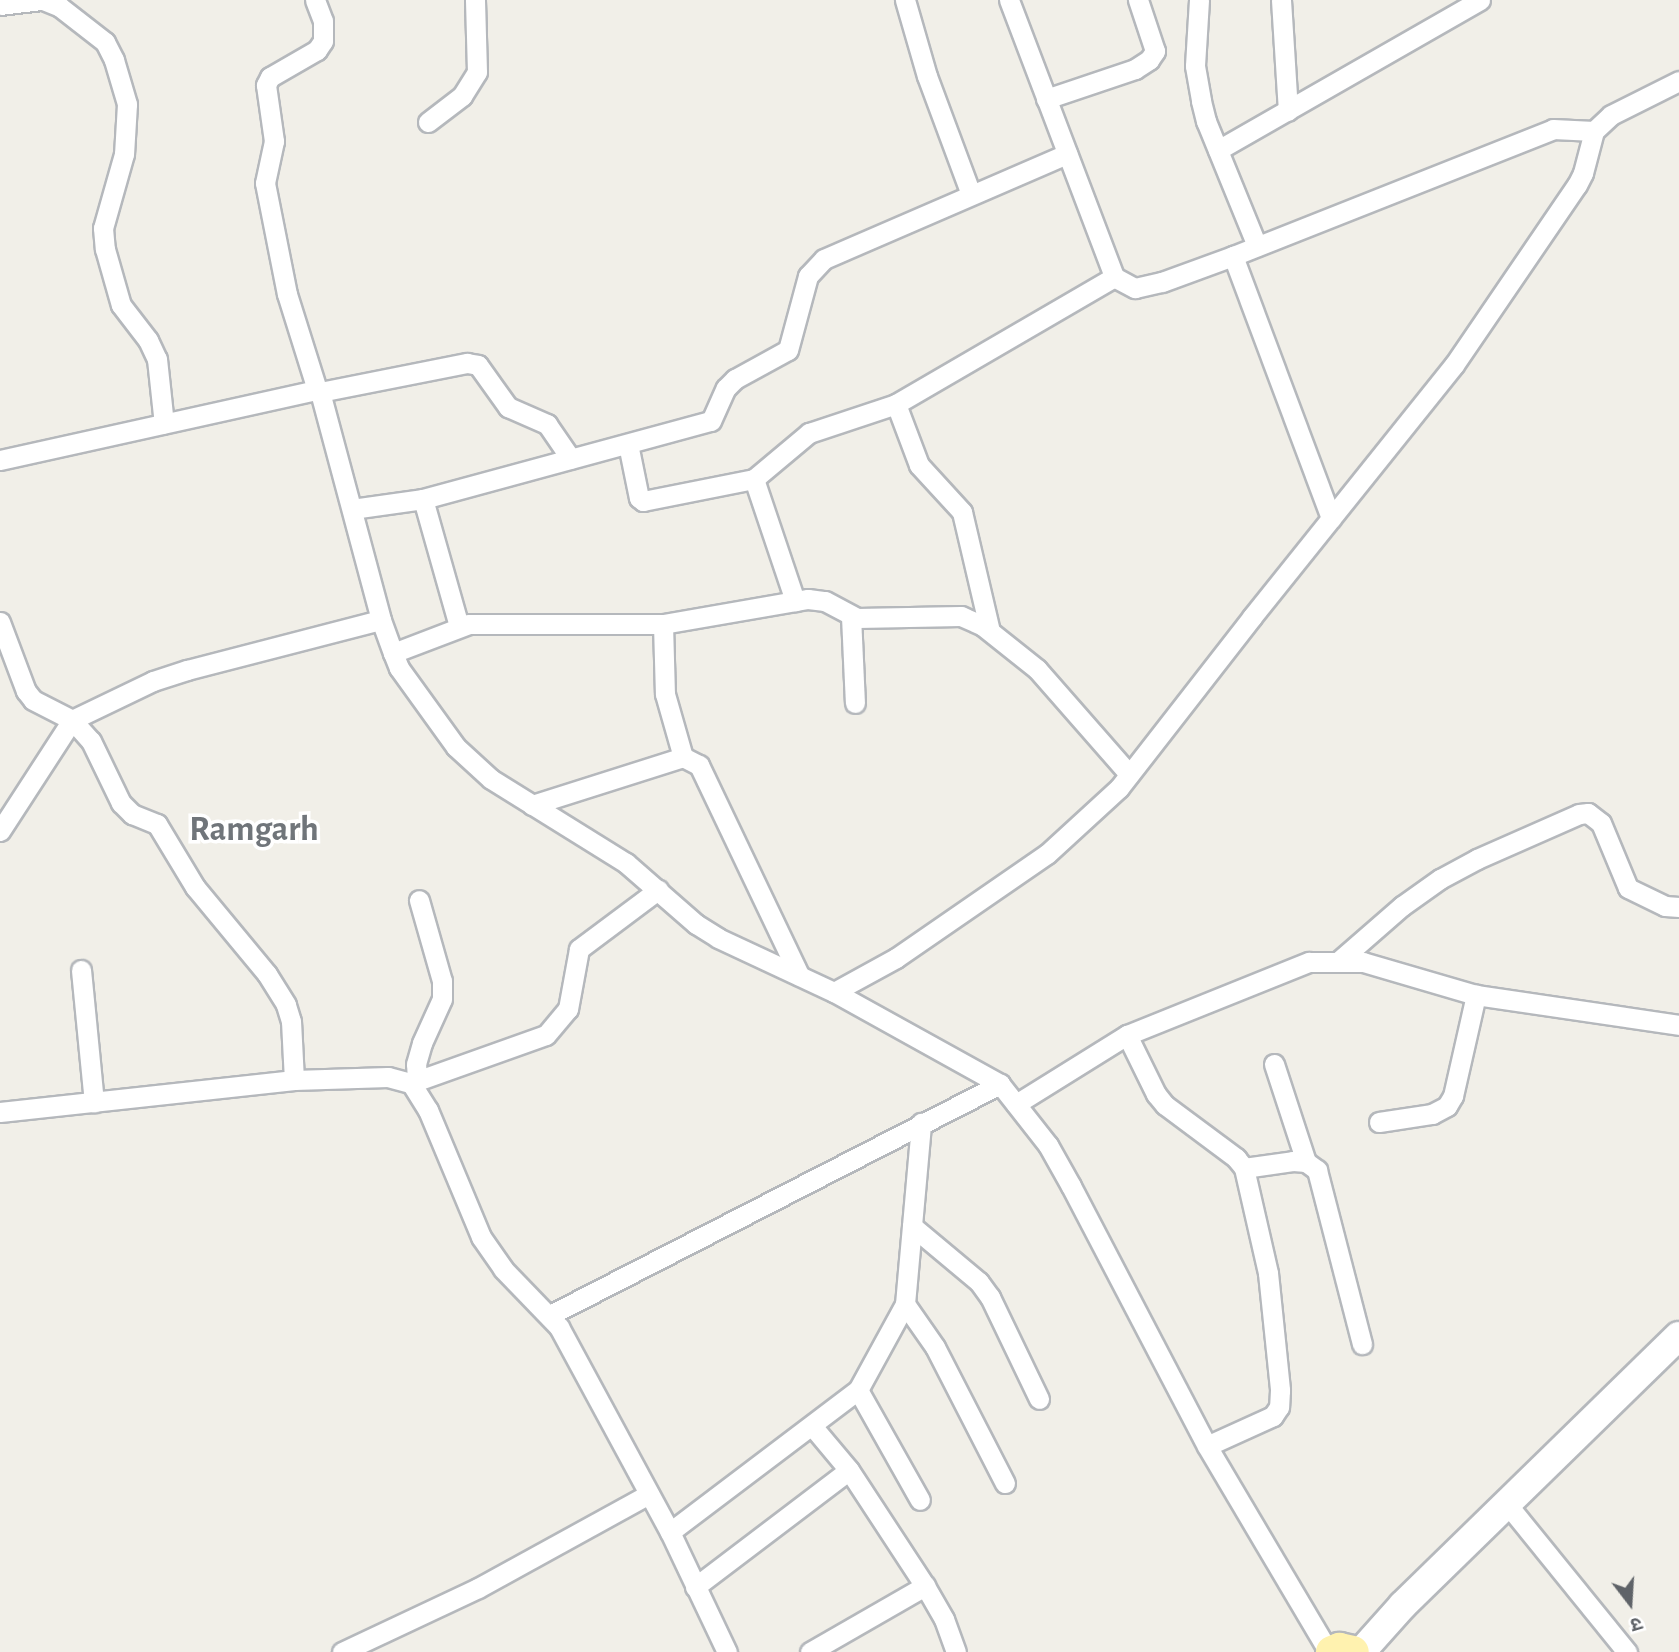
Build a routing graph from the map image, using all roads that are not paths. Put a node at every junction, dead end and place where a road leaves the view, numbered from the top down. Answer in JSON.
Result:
{"nodes":[{"id":1,"x":42,"y":0,"type":"edge"},
{"id":2,"x":315,"y":0,"type":"edge"},
{"id":3,"x":475,"y":0,"type":"edge"},
{"id":4,"x":905,"y":0,"type":"edge"},
{"id":5,"x":1009,"y":0,"type":"edge"},
{"id":6,"x":1138,"y":0,"type":"edge"},
{"id":7,"x":1199,"y":0,"type":"edge"},
{"id":8,"x":1281,"y":0,"type":"edge"},
{"id":9,"x":1480,"y":0,"type":"edge"},
{"id":10,"x":0,"y":5,"type":"edge"},
{"id":11,"x":1679,"y":81,"type":"edge"},
{"id":12,"x":1046,"y":99,"type":"junction"},
{"id":13,"x":1288,"y":111,"type":"junction"},
{"id":14,"x":428,"y":122,"type":"dead end"},
{"id":15,"x":1594,"y":131,"type":"junction"},
{"id":16,"x":1218,"y":150,"type":"junction"},
{"id":17,"x":1067,"y":154,"type":"junction"},
{"id":18,"x":971,"y":194,"type":"junction"},
{"id":19,"x":1256,"y":246,"type":"junction"},
{"id":20,"x":1233,"y":256,"type":"junction"},
{"id":21,"x":1114,"y":277,"type":"junction"},
{"id":22,"x":318,"y":391,"type":"junction"},
{"id":23,"x":896,"y":404,"type":"junction"},
{"id":24,"x":164,"y":424,"type":"junction"},
{"id":25,"x":628,"y":444,"type":"junction"},
{"id":26,"x":571,"y":459,"type":"junction"},
{"id":27,"x":0,"y":460,"type":"edge"},
{"id":28,"x":754,"y":479,"type":"junction"},
{"id":29,"x":423,"y":499,"type":"junction"},
{"id":30,"x":352,"y":509,"type":"junction"},
{"id":31,"x":1331,"y":518,"type":"junction"},
{"id":32,"x":795,"y":601,"type":"junction"},
{"id":33,"x":852,"y":616,"type":"junction"},
{"id":34,"x":381,"y":620,"type":"junction"},
{"id":35,"x":0,"y":622,"type":"edge"},
{"id":36,"x":663,"y":624,"type":"junction"},
{"id":37,"x":458,"y":626,"type":"junction"},
{"id":38,"x":990,"y":631,"type":"junction"},
{"id":39,"x":393,"y":653,"type":"junction"},
{"id":40,"x":855,"y":703,"type":"dead end"},
{"id":41,"x":72,"y":720,"type":"junction"},
{"id":42,"x":683,"y":757,"type":"junction"},
{"id":43,"x":1129,"y":774,"type":"junction"},
{"id":44,"x":532,"y":805,"type":"junction"},
{"id":45,"x":0,"y":831,"type":"edge"},
{"id":46,"x":658,"y":890,"type":"junction"},
{"id":47,"x":419,"y":900,"type":"dead end"},
{"id":48,"x":1679,"y":907,"type":"edge"},
{"id":49,"x":1339,"y":960,"type":"junction"},
{"id":50,"x":81,"y":970,"type":"dead end"},
{"id":51,"x":799,"y":975,"type":"junction"},
{"id":52,"x":839,"y":995,"type":"junction"},
{"id":53,"x":1476,"y":995,"type":"junction"},
{"id":54,"x":1679,"y":1025,"type":"edge"},
{"id":55,"x":1126,"y":1035,"type":"junction"},
{"id":56,"x":1274,"y":1064,"type":"dead end"},
{"id":57,"x":294,"y":1080,"type":"junction"},
{"id":58,"x":414,"y":1082,"type":"junction"},
{"id":59,"x":998,"y":1082,"type":"junction"},
{"id":60,"x":94,"y":1102,"type":"junction"},
{"id":61,"x":1016,"y":1104,"type":"junction"},
{"id":62,"x":2,"y":1107,"type":"edge"},
{"id":63,"x":921,"y":1122,"type":"junction"},
{"id":64,"x":1379,"y":1122,"type":"dead end"},
{"id":65,"x":1306,"y":1162,"type":"junction"},
{"id":66,"x":1244,"y":1168,"type":"junction"},
{"id":67,"x":912,"y":1226,"type":"junction"},
{"id":68,"x":905,"y":1304,"type":"junction"},
{"id":69,"x":550,"y":1315,"type":"junction"},
{"id":70,"x":1679,"y":1336,"type":"edge"},
{"id":71,"x":1362,"y":1344,"type":"dead end"},
{"id":72,"x":858,"y":1390,"type":"junction"},
{"id":73,"x":1039,"y":1399,"type":"dead end"},
{"id":74,"x":813,"y":1427,"type":"junction"},
{"id":75,"x":1208,"y":1446,"type":"junction"},
{"id":76,"x":849,"y":1470,"type":"junction"},
{"id":77,"x":1005,"y":1483,"type":"dead end"},
{"id":78,"x":649,"y":1494,"type":"junction"},
{"id":79,"x":920,"y":1500,"type":"dead end"},
{"id":80,"x":1507,"y":1504,"type":"junction"},
{"id":81,"x":670,"y":1532,"type":"junction"},
{"id":82,"x":925,"y":1586,"type":"junction"},
{"id":83,"x":695,"y":1587,"type":"junction"},
{"id":84,"x":342,"y":1652,"type":"edge"},
{"id":85,"x":727,"y":1652,"type":"edge"},
{"id":86,"x":810,"y":1652,"type":"edge"},
{"id":87,"x":957,"y":1652,"type":"edge"},
{"id":88,"x":1330,"y":1652,"type":"edge"},
{"id":89,"x":1353,"y":1652,"type":"edge"},
{"id":90,"x":1361,"y":1652,"type":"edge"},
{"id":91,"x":1627,"y":1652,"type":"edge"}],
"edges":[{"from":1,"to":10,"type":"street"},
{"from":1,"to":24,"type":"street"},
{"from":2,"to":22,"type":"street"},
{"from":3,"to":14,"type":"street"},
{"from":4,"to":18,"type":"street"},
{"from":5,"to":12,"type":"street"},
{"from":6,"to":12,"type":"street"},
{"from":7,"to":16,"type":"street"},
{"from":8,"to":13,"type":"street"},
{"from":9,"to":13,"type":"street"},
{"from":11,"to":15,"type":"street"},
{"from":12,"to":17,"type":"street"},
{"from":13,"to":16,"type":"street"},
{"from":15,"to":19,"type":"street"},
{"from":15,"to":31,"type":"street"},
{"from":16,"to":19,"type":"street"},
{"from":17,"to":18,"type":"street"},
{"from":17,"to":21,"type":"street"},
{"from":18,"to":25,"type":"street"},
{"from":19,"to":20,"type":"street"},
{"from":20,"to":21,"type":"street"},
{"from":20,"to":31,"type":"street"},
{"from":21,"to":23,"type":"street"},
{"from":22,"to":24,"type":"street"},
{"from":22,"to":26,"type":"street"},
{"from":22,"to":30,"type":"street"},
{"from":23,"to":28,"type":"street"},
{"from":23,"to":38,"type":"street"},
{"from":24,"to":27,"type":"street"},
{"from":25,"to":26,"type":"street"},
{"from":25,"to":28,"type":"street"},
{"from":26,"to":29,"type":"street"},
{"from":28,"to":32,"type":"street"},
{"from":29,"to":30,"type":"street"},
{"from":29,"to":37,"type":"street"},
{"from":30,"to":34,"type":"street"},
{"from":31,"to":43,"type":"street"},
{"from":32,"to":33,"type":"street"},
{"from":32,"to":36,"type":"street"},
{"from":33,"to":38,"type":"street"},
{"from":33,"to":40,"type":"street"},
{"from":34,"to":39,"type":"street"},
{"from":34,"to":41,"type":"street"},
{"from":35,"to":41,"type":"street"},
{"from":36,"to":37,"type":"street"},
{"from":36,"to":42,"type":"street"},
{"from":37,"to":39,"type":"street"},
{"from":38,"to":43,"type":"street"},
{"from":39,"to":44,"type":"street"},
{"from":41,"to":45,"type":"street"},
{"from":41,"to":57,"type":"street"},
{"from":42,"to":44,"type":"street"},
{"from":42,"to":51,"type":"street"},
{"from":43,"to":52,"type":"street"},
{"from":44,"to":46,"type":"street"},
{"from":46,"to":51,"type":"street"},
{"from":46,"to":58,"type":"street"},
{"from":47,"to":58,"type":"street"},
{"from":48,"to":49,"type":"street"},
{"from":49,"to":53,"type":"street"},
{"from":49,"to":55,"type":"street"},
{"from":50,"to":60,"type":"street"},
{"from":51,"to":52,"type":"street"},
{"from":52,"to":59,"type":"street"},
{"from":53,"to":54,"type":"street"},
{"from":53,"to":64,"type":"street"},
{"from":55,"to":61,"type":"street"},
{"from":55,"to":66,"type":"street"},
{"from":56,"to":65,"type":"street"},
{"from":57,"to":58,"type":"street"},
{"from":57,"to":60,"type":"street"},
{"from":58,"to":69,"type":"street"},
{"from":59,"to":61,"type":"street"},
{"from":59,"to":63,"type":"street"},
{"from":60,"to":62,"type":"street"},
{"from":61,"to":75,"type":"street"},
{"from":63,"to":67,"type":"street"},
{"from":63,"to":69,"type":"street"},
{"from":65,"to":66,"type":"street"},
{"from":65,"to":71,"type":"street"},
{"from":66,"to":75,"type":"street"},
{"from":67,"to":68,"type":"street"},
{"from":67,"to":73,"type":"street"},
{"from":68,"to":72,"type":"street"},
{"from":68,"to":77,"type":"street"},
{"from":69,"to":78,"type":"street"},
{"from":70,"to":80,"type":"main road"},
{"from":72,"to":74,"type":"street"},
{"from":72,"to":79,"type":"street"},
{"from":74,"to":76,"type":"street"},
{"from":74,"to":81,"type":"street"},
{"from":75,"to":88,"type":"street"},
{"from":76,"to":82,"type":"street"},
{"from":76,"to":83,"type":"street"},
{"from":78,"to":81,"type":"street"},
{"from":78,"to":84,"type":"street"},
{"from":80,"to":90,"type":"main road"},
{"from":80,"to":91,"type":"street"},
{"from":81,"to":83,"type":"street"},
{"from":82,"to":86,"type":"street"},
{"from":82,"to":87,"type":"street"},
{"from":83,"to":85,"type":"street"},
{"from":88,"to":89,"type":"main road"}]}
